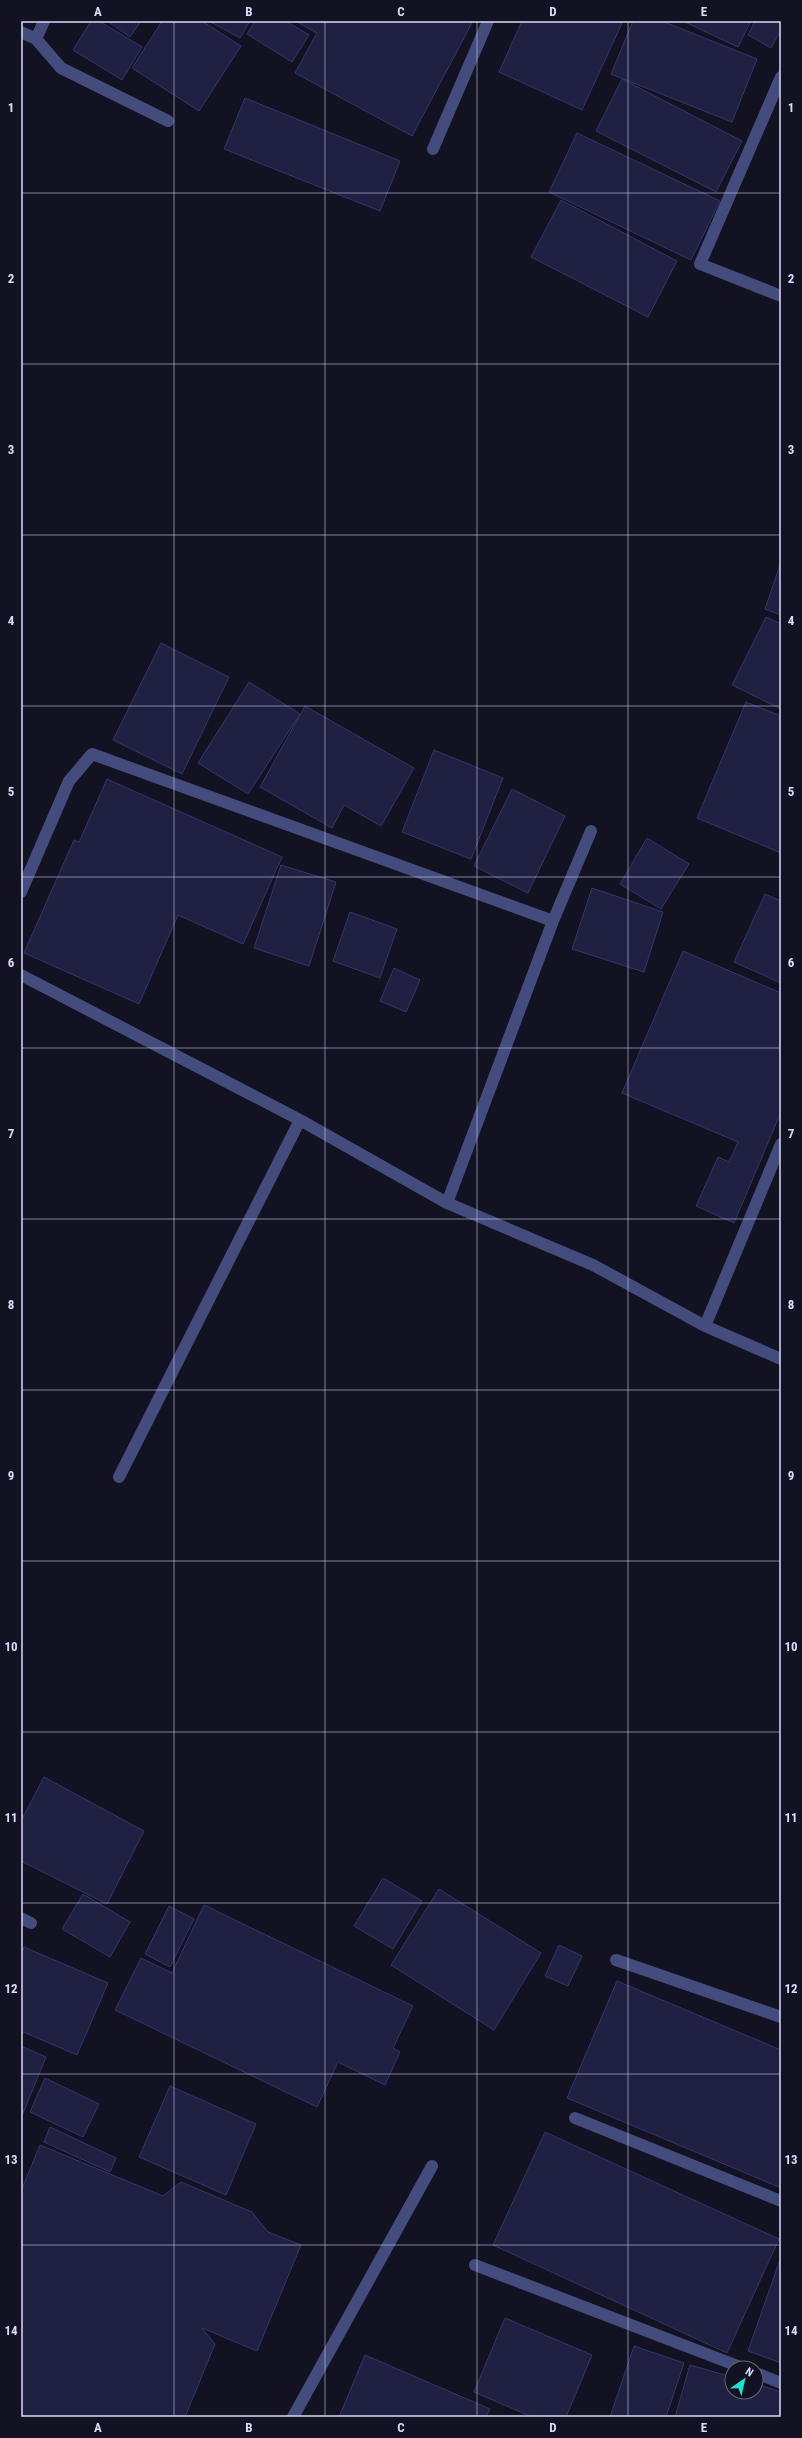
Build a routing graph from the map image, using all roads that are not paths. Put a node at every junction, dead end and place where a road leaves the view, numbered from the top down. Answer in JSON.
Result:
{"nodes":[{"id":1,"x":44,"y":21,"type":"edge"},
{"id":2,"x":488,"y":21,"type":"edge"},
{"id":3,"x":21,"y":32,"type":"edge"},
{"id":4,"x":36,"y":39,"type":"junction"},
{"id":5,"x":781,"y":77,"type":"edge"},
{"id":6,"x":168,"y":121,"type":"dead end"},
{"id":7,"x":433,"y":149,"type":"dead end"},
{"id":8,"x":781,"y":296,"type":"edge"},
{"id":9,"x":591,"y":831,"type":"dead end"},
{"id":10,"x":21,"y":892,"type":"edge"},
{"id":11,"x":553,"y":921,"type":"junction"},
{"id":12,"x":21,"y":975,"type":"edge"},
{"id":13,"x":300,"y":1120,"type":"junction"},
{"id":14,"x":781,"y":1144,"type":"edge"},
{"id":15,"x":447,"y":1203,"type":"junction"},
{"id":16,"x":705,"y":1326,"type":"junction"},
{"id":17,"x":781,"y":1359,"type":"edge"},
{"id":18,"x":119,"y":1477,"type":"dead end"},
{"id":19,"x":616,"y":1960,"type":"dead end"},
{"id":20,"x":781,"y":2017,"type":"edge"},
{"id":21,"x":575,"y":2118,"type":"dead end"},
{"id":22,"x":432,"y":2166,"type":"dead end"},
{"id":23,"x":781,"y":2201,"type":"edge"},
{"id":24,"x":475,"y":2265,"type":"dead end"},
{"id":25,"x":724,"y":2361,"type":"edge"},
{"id":26,"x":764,"y":2376,"type":"edge"},
{"id":27,"x":781,"y":2383,"type":"edge"},
{"id":28,"x":293,"y":2417,"type":"edge"}],
"edges":[{"from":1,"to":4,"type":"street"},
{"from":2,"to":7,"type":"street"},
{"from":3,"to":4,"type":"street"},
{"from":4,"to":6,"type":"street"},
{"from":5,"to":8,"type":"street"},
{"from":9,"to":11,"type":"street"},
{"from":10,"to":11,"type":"street"},
{"from":11,"to":15,"type":"street"},
{"from":12,"to":13,"type":"street"},
{"from":13,"to":15,"type":"street"},
{"from":13,"to":18,"type":"street"},
{"from":14,"to":16,"type":"street"},
{"from":15,"to":16,"type":"street"},
{"from":16,"to":17,"type":"street"},
{"from":19,"to":20,"type":"street"},
{"from":21,"to":23,"type":"street"},
{"from":22,"to":28,"type":"street"},
{"from":24,"to":25,"type":"street"},
{"from":26,"to":27,"type":"street"}]}
